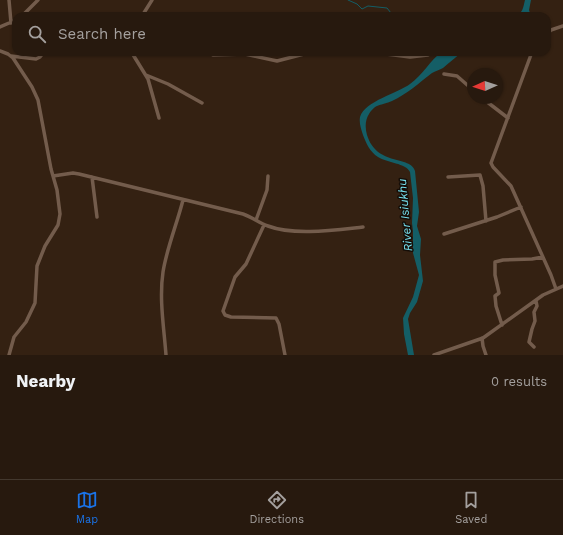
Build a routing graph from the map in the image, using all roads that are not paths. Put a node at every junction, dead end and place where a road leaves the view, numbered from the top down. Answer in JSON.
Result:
{"nodes":[{"id":1,"x":8,"y":0,"type":"edge"},
{"id":2,"x":38,"y":0,"type":"edge"},
{"id":3,"x":152,"y":0,"type":"edge"},
{"id":4,"x":26,"y":12,"type":"edge"},
{"id":5,"x":144,"y":12,"type":"edge"},
{"id":6,"x":11,"y":22,"type":"joint"},
{"id":7,"x":563,"y":26,"type":"edge"},
{"id":8,"x":0,"y":27,"type":"edge"},
{"id":9,"x":551,"y":30,"type":"edge"},
{"id":10,"x":0,"y":51,"type":"edge"},
{"id":11,"x":11,"y":56,"type":"junction"},
{"id":12,"x":41,"y":56,"type":"edge"},
{"id":13,"x":133,"y":56,"type":"edge"},
{"id":14,"x":254,"y":56,"type":"edge"},
{"id":15,"x":296,"y":56,"type":"edge"},
{"id":16,"x":402,"y":56,"type":"edge"},
{"id":17,"x":419,"y":56,"type":"edge"},
{"id":18,"x":531,"y":56,"type":"edge"},
{"id":19,"x":444,"y":74,"type":"dead end"},
{"id":20,"x":146,"y":75,"type":"junction"},
{"id":21,"x":467,"y":85,"type":"edge"},
{"id":22,"x":202,"y":103,"type":"dead end"},
{"id":23,"x":490,"y":104,"type":"edge"},
{"id":24,"x":159,"y":118,"type":"dead end"},
{"id":25,"x":508,"y":118,"type":"junction"},
{"id":26,"x":53,"y":176,"type":"junction"},
{"id":27,"x":268,"y":176,"type":"dead end"},
{"id":28,"x":448,"y":177,"type":"dead end"},
{"id":29,"x":92,"y":178,"type":"junction"},
{"id":30,"x":183,"y":200,"type":"junction"},
{"id":31,"x":521,"y":207,"type":"junction"},
{"id":32,"x":97,"y":217,"type":"dead end"},
{"id":33,"x":256,"y":220,"type":"junction"},
{"id":34,"x":486,"y":221,"type":"junction"},
{"id":35,"x":264,"y":225,"type":"junction"},
{"id":36,"x":363,"y":227,"type":"dead end"},
{"id":37,"x":444,"y":234,"type":"dead end"},
{"id":38,"x":543,"y":257,"type":"junction"},
{"id":39,"x":563,"y":286,"type":"edge"},
{"id":40,"x":556,"y":289,"type":"junction"},
{"id":41,"x":536,"y":301,"type":"junction"},
{"id":42,"x":502,"y":326,"type":"junction"},
{"id":43,"x":482,"y":338,"type":"junction"},
{"id":44,"x":534,"y":347,"type":"dead end"},
{"id":45,"x":9,"y":355,"type":"edge"},
{"id":46,"x":166,"y":355,"type":"edge"},
{"id":47,"x":285,"y":355,"type":"edge"},
{"id":48,"x":434,"y":355,"type":"edge"},
{"id":49,"x":486,"y":355,"type":"edge"}],
"edges":[{"from":1,"to":6,"type":"street"},
{"from":2,"to":4,"type":"street"},
{"from":3,"to":5,"type":"street"},
{"from":6,"to":8,"type":"street"},
{"from":7,"to":9,"type":"street"},
{"from":10,"to":11,"type":"street"},
{"from":11,"to":12,"type":"street"},
{"from":11,"to":26,"type":"street"},
{"from":13,"to":20,"type":"street"},
{"from":14,"to":15,"type":"street"},
{"from":16,"to":17,"type":"street"},
{"from":18,"to":25,"type":"street"},
{"from":19,"to":21,"type":"street"},
{"from":20,"to":22,"type":"street"},
{"from":20,"to":24,"type":"street"},
{"from":23,"to":25,"type":"street"},
{"from":25,"to":31,"type":"street"},
{"from":26,"to":29,"type":"street"},
{"from":26,"to":45,"type":"street"},
{"from":27,"to":33,"type":"street"},
{"from":28,"to":34,"type":"street"},
{"from":29,"to":30,"type":"street"},
{"from":29,"to":32,"type":"street"},
{"from":30,"to":33,"type":"street"},
{"from":30,"to":46,"type":"street"},
{"from":31,"to":34,"type":"street"},
{"from":31,"to":38,"type":"street"},
{"from":33,"to":35,"type":"street"},
{"from":34,"to":37,"type":"street"},
{"from":35,"to":36,"type":"street"},
{"from":35,"to":47,"type":"street"},
{"from":38,"to":40,"type":"street"},
{"from":38,"to":42,"type":"street"},
{"from":39,"to":40,"type":"street"},
{"from":40,"to":41,"type":"street"},
{"from":41,"to":42,"type":"street"},
{"from":41,"to":44,"type":"street"},
{"from":42,"to":43,"type":"street"},
{"from":43,"to":48,"type":"street"},
{"from":43,"to":49,"type":"street"}]}
